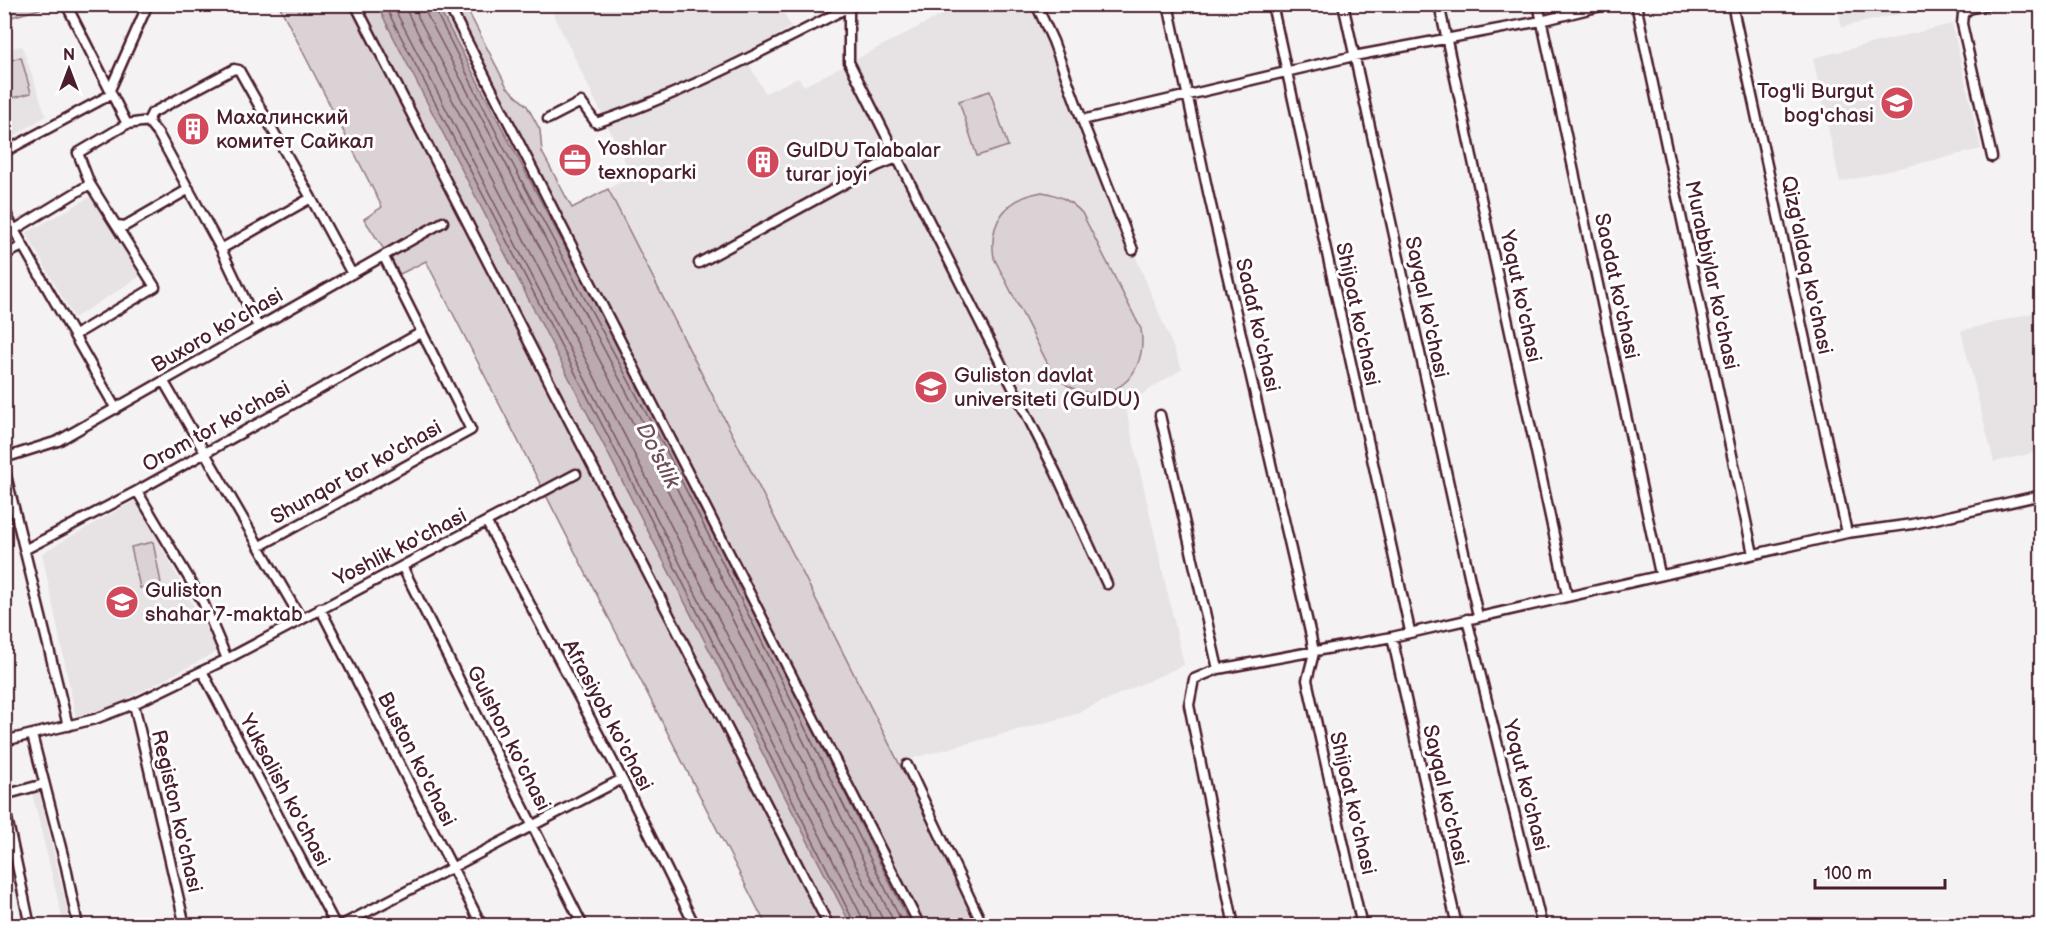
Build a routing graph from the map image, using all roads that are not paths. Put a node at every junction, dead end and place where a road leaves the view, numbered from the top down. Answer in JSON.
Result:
{"nodes":[{"id":1,"x":66,"y":4,"type":"edge"},
{"id":2,"x":148,"y":4,"type":"edge"},
{"id":3,"x":355,"y":4,"type":"edge"},
{"id":4,"x":448,"y":4,"type":"edge"},
{"id":5,"x":1036,"y":4,"type":"edge"},
{"id":6,"x":1168,"y":4,"type":"edge"},
{"id":7,"x":1272,"y":4,"type":"edge"},
{"id":8,"x":1343,"y":4,"type":"edge"},
{"id":9,"x":1439,"y":4,"type":"edge"},
{"id":10,"x":1538,"y":4,"type":"edge"},
{"id":11,"x":1609,"y":4,"type":"edge"},
{"id":12,"x":1636,"y":4,"type":"edge"},
{"id":13,"x":1732,"y":4,"type":"edge"},
{"id":14,"x":1990,"y":4,"type":"edge"},
{"id":15,"x":849,"y":6,"type":"edge"},
{"id":16,"x":1541,"y":21,"type":"junction"},
{"id":17,"x":1447,"y":39,"type":"junction"},
{"id":18,"x":1354,"y":56,"type":"junction"},
{"id":19,"x":1287,"y":72,"type":"junction"},
{"id":20,"x":111,"y":92,"type":"junction"},
{"id":21,"x":1188,"y":95,"type":"junction"},
{"id":22,"x":548,"y":119,"type":"dead end"},
{"id":23,"x":1082,"y":120,"type":"junction"},
{"id":24,"x":148,"y":121,"type":"junction"},
{"id":25,"x":127,"y":124,"type":"junction"},
{"id":26,"x":4,"y":152,"type":"edge"},
{"id":27,"x":1992,"y":157,"type":"dead end"},
{"id":28,"x":897,"y":158,"type":"junction"},
{"id":29,"x":90,"y":184,"type":"junction"},
{"id":30,"x":189,"y":189,"type":"junction"},
{"id":31,"x":311,"y":198,"type":"junction"},
{"id":32,"x":4,"y":209,"type":"edge"},
{"id":33,"x":443,"y":222,"type":"dead end"},
{"id":34,"x":117,"y":225,"type":"junction"},
{"id":35,"x":14,"y":230,"type":"junction"},
{"id":36,"x":23,"y":246,"type":"junction"},
{"id":37,"x":221,"y":249,"type":"junction"},
{"id":38,"x":1133,"y":250,"type":"dead end"},
{"id":39,"x":4,"y":255,"type":"edge"},
{"id":40,"x":384,"y":257,"type":"junction"},
{"id":41,"x":699,"y":263,"type":"dead end"},
{"id":42,"x":352,"y":274,"type":"junction"},
{"id":43,"x":258,"y":327,"type":"junction"},
{"id":44,"x":422,"y":332,"type":"junction"},
{"id":45,"x":75,"y":335,"type":"junction"},
{"id":46,"x":164,"y":382,"type":"junction"},
{"id":47,"x":116,"y":409,"type":"junction"},
{"id":48,"x":1160,"y":415,"type":"dead end"},
{"id":49,"x":205,"y":454,"type":"junction"},
{"id":50,"x":4,"y":458,"type":"edge"},
{"id":51,"x":4,"y":467,"type":"edge"},
{"id":52,"x":576,"y":474,"type":"dead end"},
{"id":53,"x":137,"y":491,"type":"junction"},
{"id":54,"x":2042,"y":495,"type":"edge"},
{"id":55,"x":487,"y":523,"type":"junction"},
{"id":56,"x":1847,"y":533,"type":"junction"},
{"id":57,"x":260,"y":546,"type":"junction"},
{"id":58,"x":26,"y":549,"type":"junction"},
{"id":59,"x":1753,"y":554,"type":"junction"},
{"id":60,"x":402,"y":566,"type":"junction"},
{"id":61,"x":1660,"y":574,"type":"junction"},
{"id":62,"x":1107,"y":584,"type":"dead end"},
{"id":63,"x":1567,"y":595,"type":"junction"},
{"id":64,"x":320,"y":608,"type":"junction"},
{"id":65,"x":1478,"y":616,"type":"junction"},
{"id":66,"x":301,"y":619,"type":"junction"},
{"id":67,"x":1467,"y":619,"type":"junction"},
{"id":68,"x":1410,"y":631,"type":"junction"},
{"id":69,"x":1392,"y":637,"type":"junction"},
{"id":70,"x":1314,"y":653,"type":"junction"},
{"id":71,"x":227,"y":659,"type":"junction"},
{"id":72,"x":1218,"y":669,"type":"junction"},
{"id":73,"x":202,"y":671,"type":"junction"},
{"id":74,"x":134,"y":704,"type":"junction"},
{"id":75,"x":68,"y":726,"type":"junction"},
{"id":76,"x":32,"y":735,"type":"junction"},
{"id":77,"x":4,"y":741,"type":"edge"},
{"id":78,"x":907,"y":765,"type":"dead end"},
{"id":79,"x":622,"y":779,"type":"junction"},
{"id":80,"x":44,"y":784,"type":"junction"},
{"id":81,"x":4,"y":795,"type":"edge"},
{"id":82,"x":4,"y":804,"type":"edge"},
{"id":83,"x":533,"y":825,"type":"junction"},
{"id":84,"x":451,"y":866,"type":"junction"},
{"id":85,"x":30,"y":926,"type":"edge"},
{"id":86,"x":78,"y":926,"type":"edge"},
{"id":87,"x":185,"y":926,"type":"edge"},
{"id":88,"x":338,"y":926,"type":"edge"},
{"id":89,"x":482,"y":926,"type":"edge"},
{"id":90,"x":583,"y":926,"type":"edge"},
{"id":91,"x":695,"y":926,"type":"edge"},
{"id":92,"x":829,"y":926,"type":"edge"},
{"id":93,"x":920,"y":926,"type":"edge"},
{"id":94,"x":983,"y":926,"type":"edge"},
{"id":95,"x":1234,"y":926,"type":"edge"},
{"id":96,"x":1362,"y":926,"type":"edge"},
{"id":97,"x":1456,"y":926,"type":"edge"},
{"id":98,"x":1542,"y":926,"type":"edge"}],
"edges":[{"from":1,"to":20,"type":"street"},
{"from":2,"to":20,"type":"street"},
{"from":3,"to":92,"type":"street"},
{"from":4,"to":93,"type":"street"},
{"from":5,"to":23,"type":"street"},
{"from":6,"to":21,"type":"street","name":"Sadaf ko'chasi"},
{"from":7,"to":19,"type":"street","name":"Shijoat ko'chasi"},
{"from":8,"to":18,"type":"street","name":"Sayqal ko'chasi"},
{"from":9,"to":17,"type":"street","name":"Yoqut ko'chasi"},
{"from":10,"to":16,"type":"street","name":"Saodat ko'chasi"},
{"from":11,"to":16,"type":"street"},
{"from":12,"to":59,"type":"street","name":"Murabbiylar ko'chasi"},
{"from":13,"to":56,"type":"street","name":"Qizg'aldoq ko'chasi"},
{"from":14,"to":27,"type":"street"},
{"from":15,"to":22,"type":"street"},
{"from":15,"to":28,"type":"street"},
{"from":16,"to":17,"type":"street"},
{"from":16,"to":61,"type":"street","name":"Saodat ko'chasi"},
{"from":17,"to":18,"type":"street"},
{"from":17,"to":63,"type":"street","name":"Yoqut ko'chasi"},
{"from":18,"to":19,"type":"street"},
{"from":18,"to":65,"type":"street","name":"Sayqal ko'chasi"},
{"from":19,"to":21,"type":"street"},
{"from":19,"to":68,"type":"street","name":"Shijoat ko'chasi"},
{"from":20,"to":25,"type":"street"},
{"from":20,"to":26,"type":"street"},
{"from":21,"to":23,"type":"street"},
{"from":21,"to":70,"type":"street","name":"Sadaf ko'chasi"},
{"from":23,"to":38,"type":"street"},
{"from":24,"to":25,"type":"street"},
{"from":24,"to":30,"type":"street"},
{"from":24,"to":31,"type":"street"},
{"from":25,"to":29,"type":"street"},
{"from":28,"to":41,"type":"street"},
{"from":28,"to":62,"type":"street"},
{"from":29,"to":34,"type":"street"},
{"from":29,"to":35,"type":"street"},
{"from":30,"to":34,"type":"street"},
{"from":30,"to":37,"type":"street"},
{"from":31,"to":37,"type":"street"},
{"from":31,"to":42,"type":"street"},
{"from":32,"to":35,"type":"street"},
{"from":33,"to":40,"type":"street","name":"Buxoro ko'chasi"},
{"from":34,"to":45,"type":"street"},
{"from":35,"to":36,"type":"street"},
{"from":36,"to":39,"type":"street"},
{"from":36,"to":45,"type":"street"},
{"from":37,"to":43,"type":"street"},
{"from":40,"to":42,"type":"street","name":"Buxoro ko'chasi"},
{"from":40,"to":44,"type":"street"},
{"from":42,"to":43,"type":"street","name":"Buxoro ko'chasi"},
{"from":43,"to":46,"type":"street","name":"Buxoro ko'chasi"},
{"from":44,"to":49,"type":"street","name":"Orom tor ko'chasi"},
{"from":44,"to":57,"type":"street","name":"Shunqor tor ko'chasi"},
{"from":45,"to":47,"type":"street"},
{"from":46,"to":47,"type":"street","name":"Buxoro ko'chasi"},
{"from":46,"to":49,"type":"street"},
{"from":47,"to":50,"type":"street","name":"Buxoro ko'chasi"},
{"from":48,"to":72,"type":"street"},
{"from":49,"to":53,"type":"street","name":"Orom tor ko'chasi"},
{"from":49,"to":57,"type":"street"},
{"from":51,"to":58,"type":"street"},
{"from":52,"to":55,"type":"street","name":"Yoshlik ko'chasi"},
{"from":53,"to":58,"type":"street","name":"Orom tor ko'chasi"},
{"from":53,"to":71,"type":"street"},
{"from":54,"to":56,"type":"street"},
{"from":55,"to":60,"type":"street","name":"Yoshlik ko'chasi"},
{"from":55,"to":79,"type":"street","name":"Afrasiyob ko'chasi"},
{"from":56,"to":59,"type":"street"},
{"from":57,"to":66,"type":"street"},
{"from":58,"to":75,"type":"street"},
{"from":59,"to":61,"type":"street"},
{"from":60,"to":64,"type":"street","name":"Yoshlik ko'chasi"},
{"from":60,"to":83,"type":"street","name":"Gulshon ko'chasi"},
{"from":61,"to":63,"type":"street"},
{"from":63,"to":65,"type":"street"},
{"from":64,"to":66,"type":"street","name":"Yoshlik ko'chasi"},
{"from":64,"to":84,"type":"street","name":"Buston ko'chasi"},
{"from":65,"to":67,"type":"street"},
{"from":66,"to":71,"type":"street","name":"Yoshlik ko'chasi"},
{"from":67,"to":68,"type":"street"},
{"from":67,"to":98,"type":"street","name":"Yoqut ko'chasi"},
{"from":68,"to":69,"type":"street"},
{"from":69,"to":70,"type":"street"},
{"from":69,"to":97,"type":"street","name":"Sayqal ko'chasi"},
{"from":70,"to":72,"type":"street"},
{"from":70,"to":96,"type":"street","name":"Shijoat ko'chasi"},
{"from":71,"to":73,"type":"street","name":"Yoshlik ko'chasi"},
{"from":72,"to":95,"type":"street"},
{"from":73,"to":74,"type":"street","name":"Yoshlik ko'chasi"},
{"from":73,"to":88,"type":"street","name":"Yuksalish ko'chasi"},
{"from":74,"to":75,"type":"street","name":"Yoshlik ko'chasi"},
{"from":74,"to":87,"type":"street","name":"Registon ko'chasi"},
{"from":75,"to":76,"type":"street","name":"Yoshlik ko'chasi"},
{"from":76,"to":77,"type":"street","name":"Yoshlik ko'chasi"},
{"from":76,"to":80,"type":"street"},
{"from":78,"to":94,"type":"street"},
{"from":79,"to":83,"type":"street"},
{"from":79,"to":91,"type":"street","name":"Afrasiyob ko'chasi"},
{"from":80,"to":81,"type":"street"},
{"from":80,"to":86,"type":"street"},
{"from":82,"to":85,"type":"street"},
{"from":83,"to":84,"type":"street"},
{"from":83,"to":90,"type":"street","name":"Gulshon ko'chasi"},
{"from":84,"to":88,"type":"street"},
{"from":84,"to":89,"type":"street","name":"Buston ko'chasi"}]}
